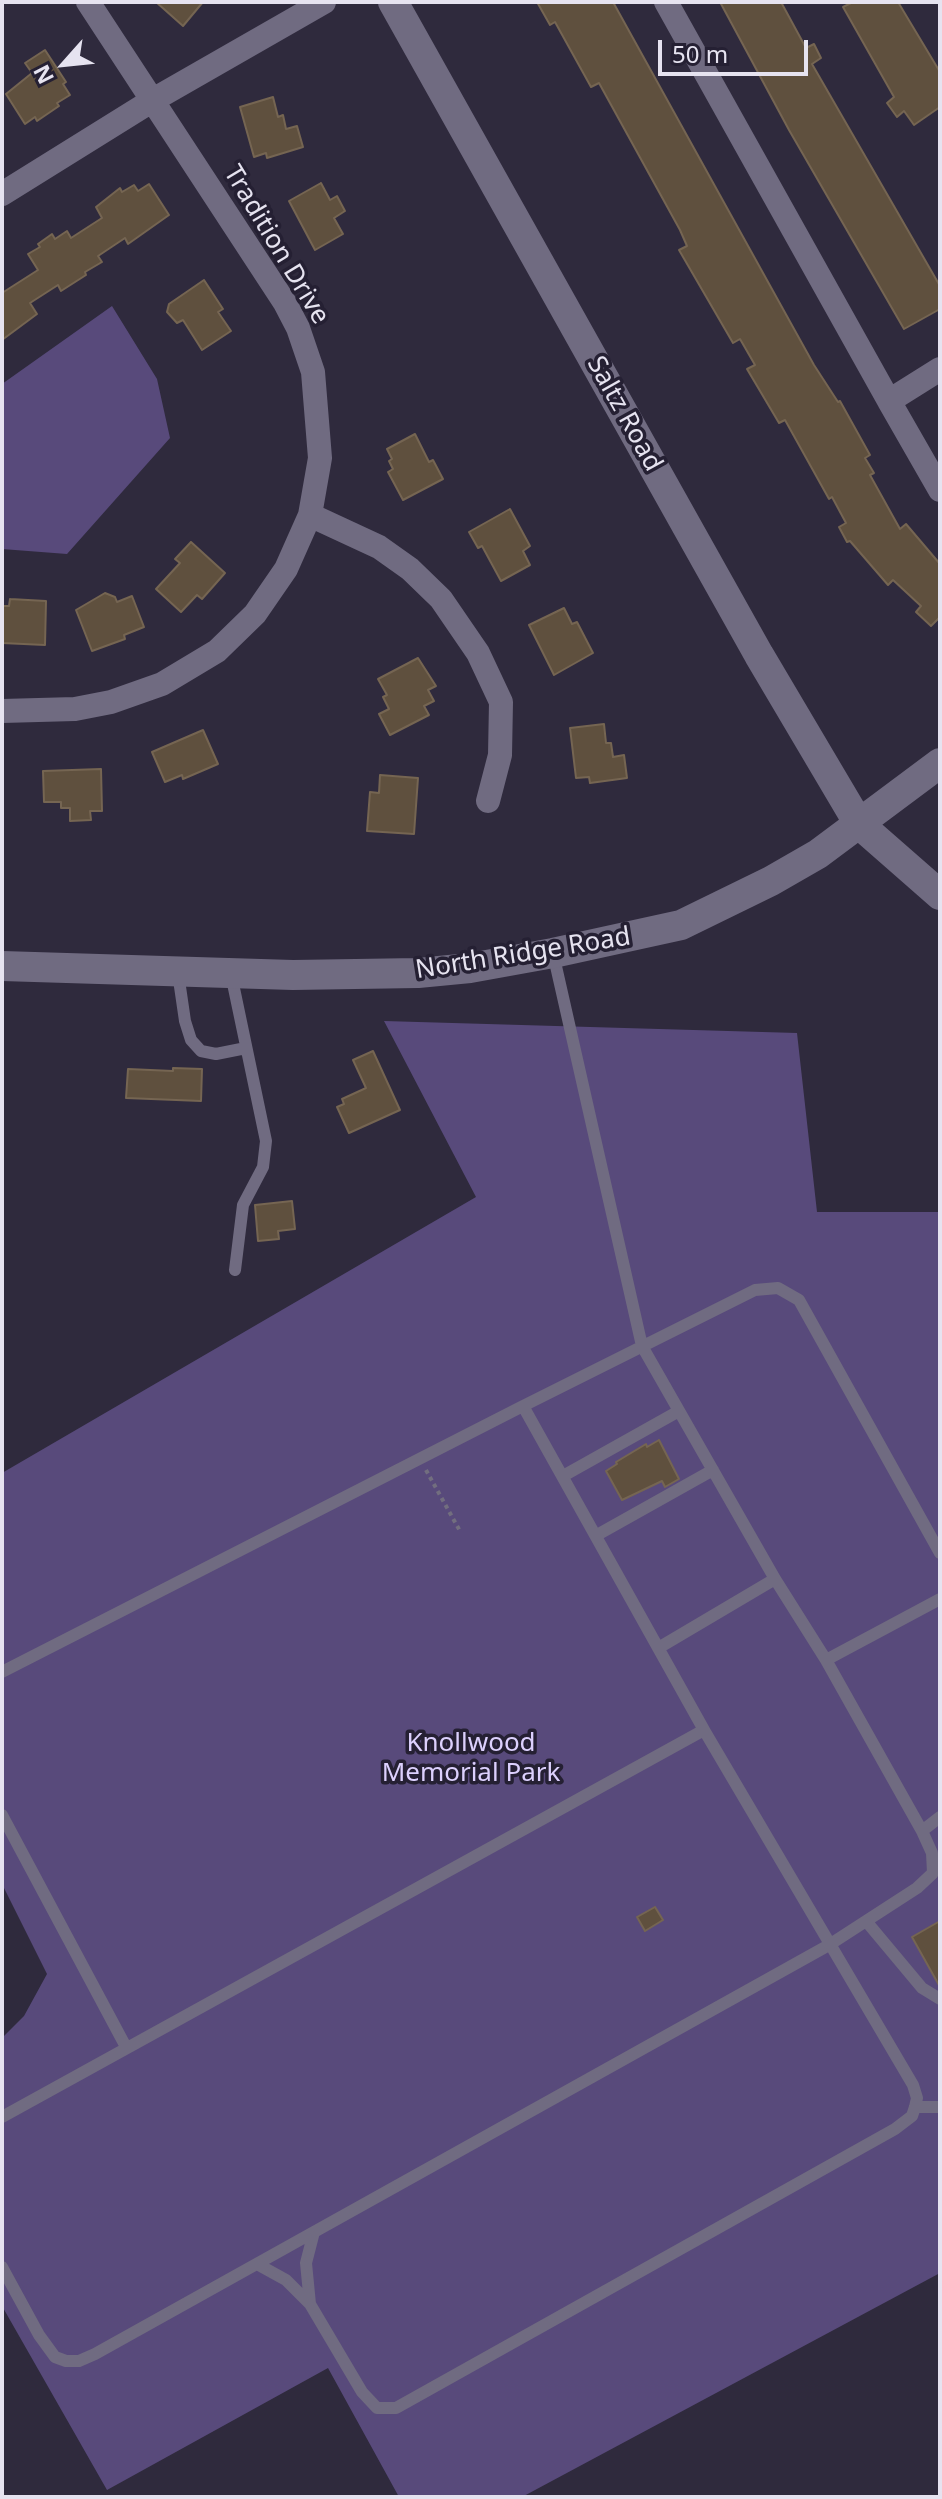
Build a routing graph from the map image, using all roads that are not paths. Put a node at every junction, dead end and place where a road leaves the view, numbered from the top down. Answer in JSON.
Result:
{"nodes":[{"id":1,"x":88,"y":2,"type":"edge"},
{"id":2,"x":324,"y":2,"type":"edge"},
{"id":3,"x":393,"y":2,"type":"edge"},
{"id":4,"x":666,"y":2,"type":"edge"},
{"id":5,"x":153,"y":100,"type":"junction"},
{"id":6,"x":2,"y":194,"type":"edge"},
{"id":7,"x":940,"y":369,"type":"edge"},
{"id":8,"x":889,"y":401,"type":"junction"},
{"id":9,"x":940,"y":490,"type":"edge"},
{"id":10,"x":310,"y":515,"type":"junction"},
{"id":11,"x":2,"y":711,"type":"edge"},
{"id":12,"x":940,"y":763,"type":"edge"},
{"id":13,"x":488,"y":801,"type":"dead end"},
{"id":14,"x":859,"y":824,"type":"junction"},
{"id":15,"x":940,"y":895,"type":"edge"},
{"id":16,"x":553,"y":953,"type":"junction"},
{"id":17,"x":2,"y":966,"type":"edge"},
{"id":18,"x":177,"y":971,"type":"junction"},
{"id":19,"x":231,"y":972,"type":"junction"},
{"id":20,"x":246,"y":1048,"type":"junction"},
{"id":21,"x":235,"y":1270,"type":"dead end"},
{"id":22,"x":642,"y":1346,"type":"junction"},
{"id":23,"x":523,"y":1406,"type":"junction"},
{"id":24,"x":679,"y":1411,"type":"junction"},
{"id":25,"x":713,"y":1470,"type":"junction"},
{"id":26,"x":563,"y":1476,"type":"junction"},
{"id":27,"x":597,"y":1535,"type":"junction"},
{"id":28,"x":940,"y":1553,"type":"edge"},
{"id":29,"x":775,"y":1579,"type":"junction"},
{"id":30,"x":940,"y":1599,"type":"edge"},
{"id":31,"x":660,"y":1647,"type":"junction"},
{"id":32,"x":826,"y":1660,"type":"junction"},
{"id":33,"x":2,"y":1672,"type":"edge"},
{"id":34,"x":704,"y":1730,"type":"junction"},
{"id":35,"x":2,"y":1815,"type":"edge"},
{"id":36,"x":940,"y":1817,"type":"edge"},
{"id":37,"x":922,"y":1831,"type":"junction"},
{"id":38,"x":937,"y":1874,"type":"edge"},
{"id":39,"x":866,"y":1921,"type":"junction"},
{"id":40,"x":829,"y":1945,"type":"junction"},
{"id":41,"x":940,"y":1999,"type":"edge"},
{"id":42,"x":126,"y":2047,"type":"junction"},
{"id":43,"x":915,"y":2107,"type":"junction"},
{"id":44,"x":940,"y":2107,"type":"edge"},
{"id":45,"x":2,"y":2117,"type":"edge"},
{"id":46,"x":314,"y":2232,"type":"junction"},
{"id":47,"x":257,"y":2264,"type":"junction"},
{"id":48,"x":2,"y":2267,"type":"edge"},
{"id":49,"x":310,"y":2304,"type":"junction"}],
"edges":[{"from":1,"to":5,"type":"street","name":"Tradition Drive"},
{"from":2,"to":5,"type":"street"},
{"from":3,"to":14,"type":"street","name":"Saltz Road"},
{"from":4,"to":8,"type":"street"},
{"from":5,"to":6,"type":"street"},
{"from":5,"to":10,"type":"street","name":"Tradition Drive"},
{"from":7,"to":8,"type":"street"},
{"from":8,"to":9,"type":"street"},
{"from":10,"to":11,"type":"street","name":"Tradition Drive"},
{"from":10,"to":13,"type":"street"},
{"from":12,"to":14,"type":"street","name":"North Ridge Road"},
{"from":14,"to":15,"type":"street"},
{"from":14,"to":16,"type":"street","name":"North Ridge Road"},
{"from":16,"to":19,"type":"street","name":"North Ridge Road"},
{"from":16,"to":22,"type":"lane"},
{"from":17,"to":18,"type":"street","name":"North Ridge Road"},
{"from":18,"to":19,"type":"street","name":"North Ridge Road"},
{"from":18,"to":20,"type":"lane"},
{"from":19,"to":20,"type":"lane"},
{"from":20,"to":21,"type":"lane"},
{"from":22,"to":23,"type":"lane"},
{"from":22,"to":24,"type":"lane"},
{"from":22,"to":28,"type":"lane"},
{"from":23,"to":26,"type":"lane"},
{"from":23,"to":33,"type":"lane"},
{"from":24,"to":25,"type":"lane"},
{"from":24,"to":26,"type":"lane"},
{"from":25,"to":27,"type":"lane"},
{"from":25,"to":29,"type":"lane"},
{"from":26,"to":27,"type":"lane"},
{"from":27,"to":31,"type":"lane"},
{"from":29,"to":31,"type":"lane"},
{"from":29,"to":32,"type":"lane"},
{"from":30,"to":32,"type":"lane"},
{"from":31,"to":34,"type":"lane"},
{"from":32,"to":37,"type":"lane"},
{"from":34,"to":40,"type":"lane"},
{"from":34,"to":42,"type":"lane"},
{"from":35,"to":42,"type":"lane"},
{"from":36,"to":37,"type":"lane"},
{"from":37,"to":38,"type":"lane"},
{"from":38,"to":39,"type":"lane"},
{"from":39,"to":40,"type":"lane"},
{"from":39,"to":41,"type":"lane"},
{"from":40,"to":43,"type":"lane"},
{"from":40,"to":46,"type":"lane"},
{"from":42,"to":45,"type":"lane"},
{"from":43,"to":44,"type":"lane"},
{"from":43,"to":49,"type":"lane"},
{"from":46,"to":47,"type":"lane"},
{"from":46,"to":49,"type":"lane"},
{"from":47,"to":48,"type":"lane"},
{"from":47,"to":49,"type":"lane"}]}
